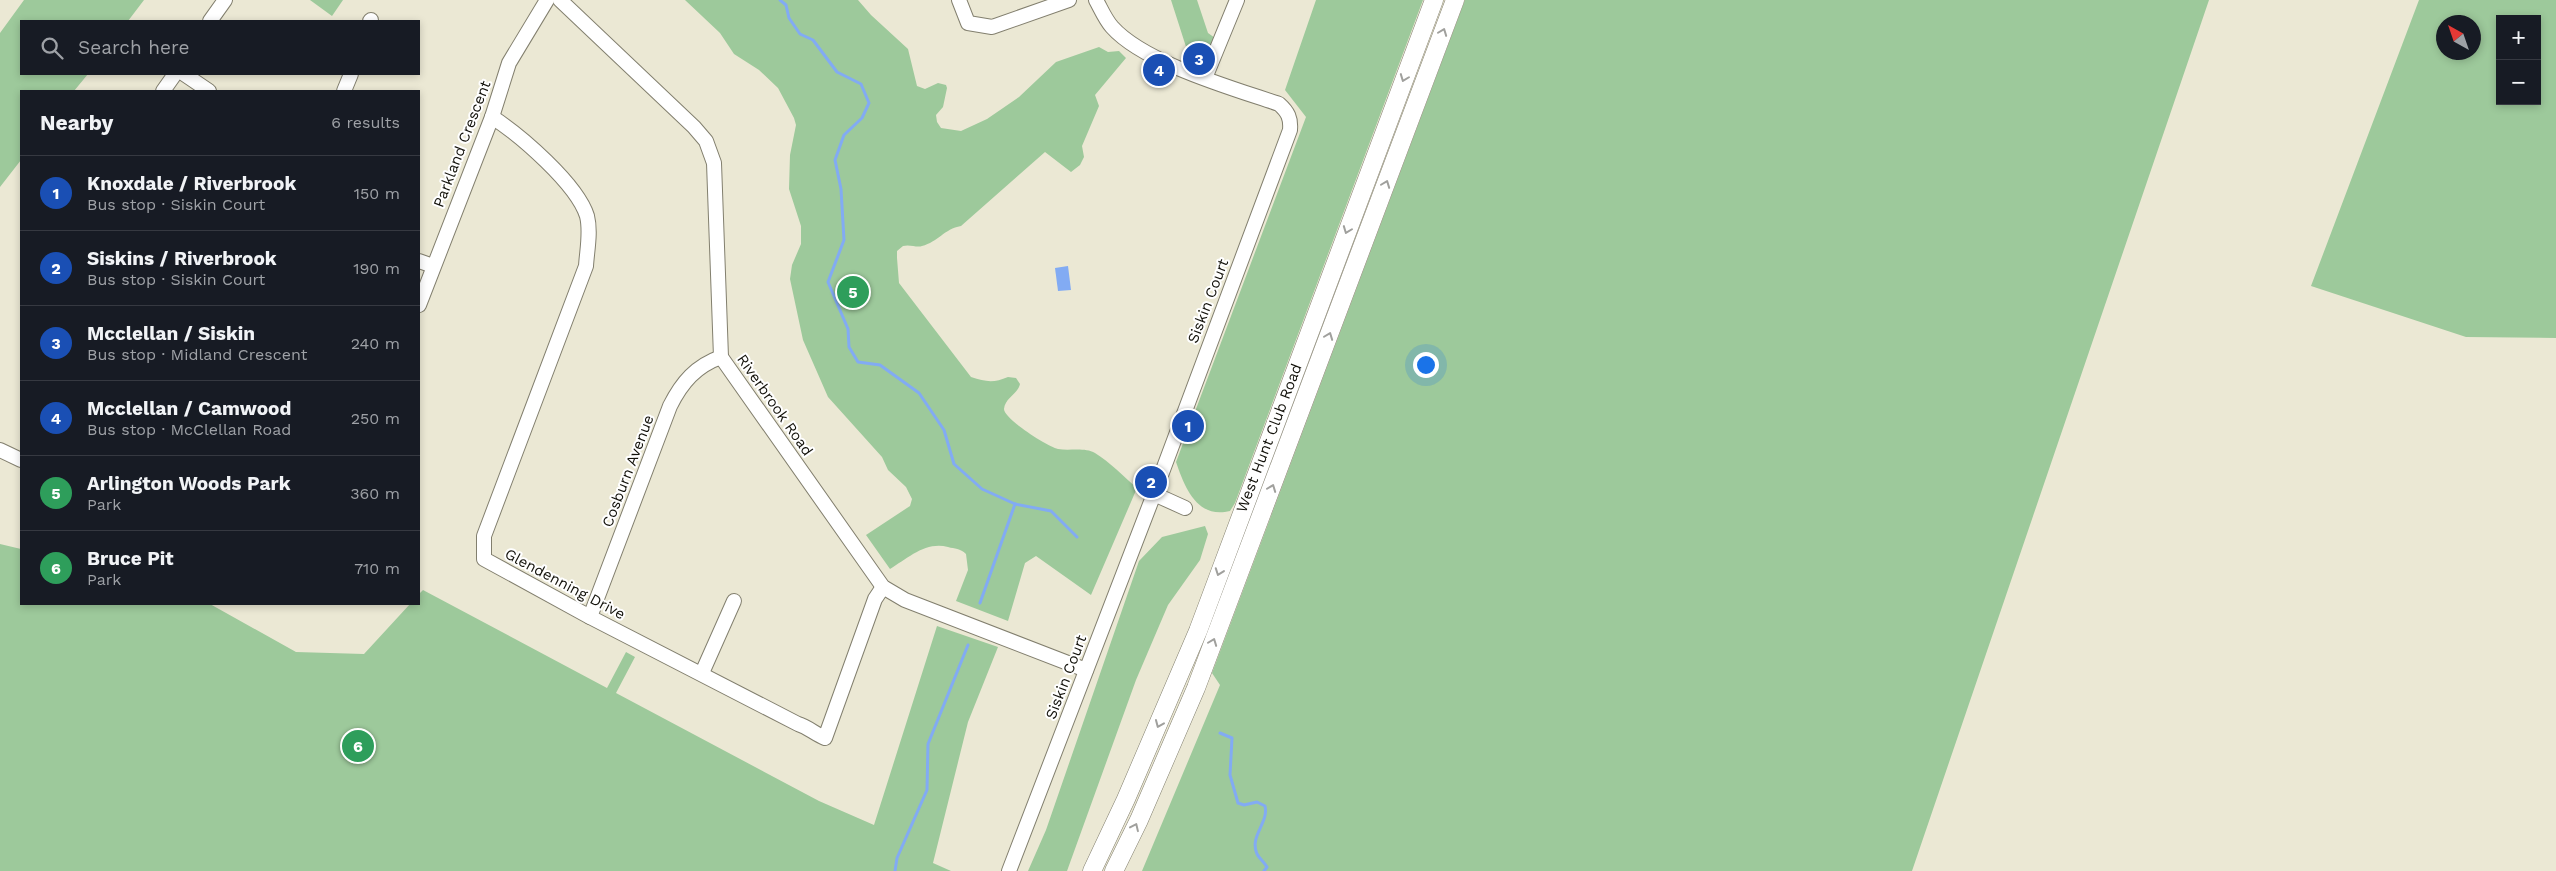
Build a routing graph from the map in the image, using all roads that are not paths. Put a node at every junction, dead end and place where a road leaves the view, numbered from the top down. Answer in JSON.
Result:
{"nodes":[{"id":1,"x":225,"y":0,"type":"edge"},
{"id":2,"x":548,"y":0,"type":"edge"},
{"id":3,"x":560,"y":0,"type":"edge"},
{"id":4,"x":959,"y":0,"type":"edge"},
{"id":5,"x":1069,"y":0,"type":"edge"},
{"id":6,"x":1096,"y":0,"type":"edge"},
{"id":7,"x":1237,"y":0,"type":"edge"},
{"id":8,"x":1434,"y":0,"type":"edge"},
{"id":9,"x":1455,"y":0,"type":"edge"},
{"id":10,"x":211,"y":20,"type":"edge"},
{"id":11,"x":174,"y":75,"type":"edge"},
{"id":12,"x":185,"y":75,"type":"edge"},
{"id":13,"x":351,"y":75,"type":"edge"},
{"id":14,"x":1205,"y":78,"type":"junction"},
{"id":15,"x":164,"y":90,"type":"edge"},
{"id":16,"x":208,"y":90,"type":"edge"},
{"id":17,"x":344,"y":90,"type":"edge"},
{"id":18,"x":492,"y":117,"type":"junction"},
{"id":19,"x":420,"y":261,"type":"edge"},
{"id":20,"x":433,"y":266,"type":"junction"},
{"id":21,"x":420,"y":302,"type":"edge"},
{"id":22,"x":721,"y":357,"type":"junction"},
{"id":23,"x":0,"y":450,"type":"edge"},
{"id":24,"x":20,"y":460,"type":"edge"},
{"id":25,"x":1154,"y":494,"type":"junction"},
{"id":26,"x":1185,"y":508,"type":"dead end"},
{"id":27,"x":883,"y":587,"type":"junction"},
{"id":28,"x":734,"y":601,"type":"dead end"},
{"id":29,"x":590,"y":617,"type":"junction"},
{"id":30,"x":1086,"y":670,"type":"junction"},
{"id":31,"x":702,"y":673,"type":"junction"},
{"id":32,"x":1009,"y":871,"type":"edge"},
{"id":33,"x":1092,"y":871,"type":"edge"},
{"id":34,"x":1114,"y":871,"type":"edge"}],
"edges":[{"from":1,"to":10,"type":"street"},
{"from":2,"to":18,"type":"street","name":"Parkland Crescent"},
{"from":3,"to":22,"type":"street","name":"Riverbrook Road"},
{"from":4,"to":5,"type":"street"},
{"from":6,"to":14,"type":"street"},
{"from":7,"to":14,"type":"street"},
{"from":8,"to":33,"type":"main road","name":"West Hunt Club Road","one_way":true},
{"from":34,"to":9,"type":"main road","name":"West Hunt Club Road","one_way":true},
{"from":11,"to":15,"type":"street"},
{"from":12,"to":16,"type":"street"},
{"from":13,"to":17,"type":"street"},
{"from":14,"to":25,"type":"street","name":"Siskin Court"},
{"from":18,"to":20,"type":"street","name":"Parkland Crescent"},
{"from":18,"to":29,"type":"street","name":"Glendenning Drive"},
{"from":19,"to":20,"type":"street"},
{"from":20,"to":21,"type":"street","name":"Parkland Crescent"},
{"from":22,"to":27,"type":"street","name":"Riverbrook Road"},
{"from":22,"to":29,"type":"street","name":"Cosburn Avenue"},
{"from":23,"to":24,"type":"street"},
{"from":25,"to":26,"type":"street"},
{"from":25,"to":30,"type":"street","name":"Siskin Court"},
{"from":27,"to":30,"type":"street","name":"Riverbrook Road"},
{"from":27,"to":31,"type":"street","name":"Glendenning Drive"},
{"from":28,"to":31,"type":"street"},
{"from":29,"to":31,"type":"street","name":"Glendenning Drive"},
{"from":30,"to":32,"type":"street","name":"Siskin Court"}]}
